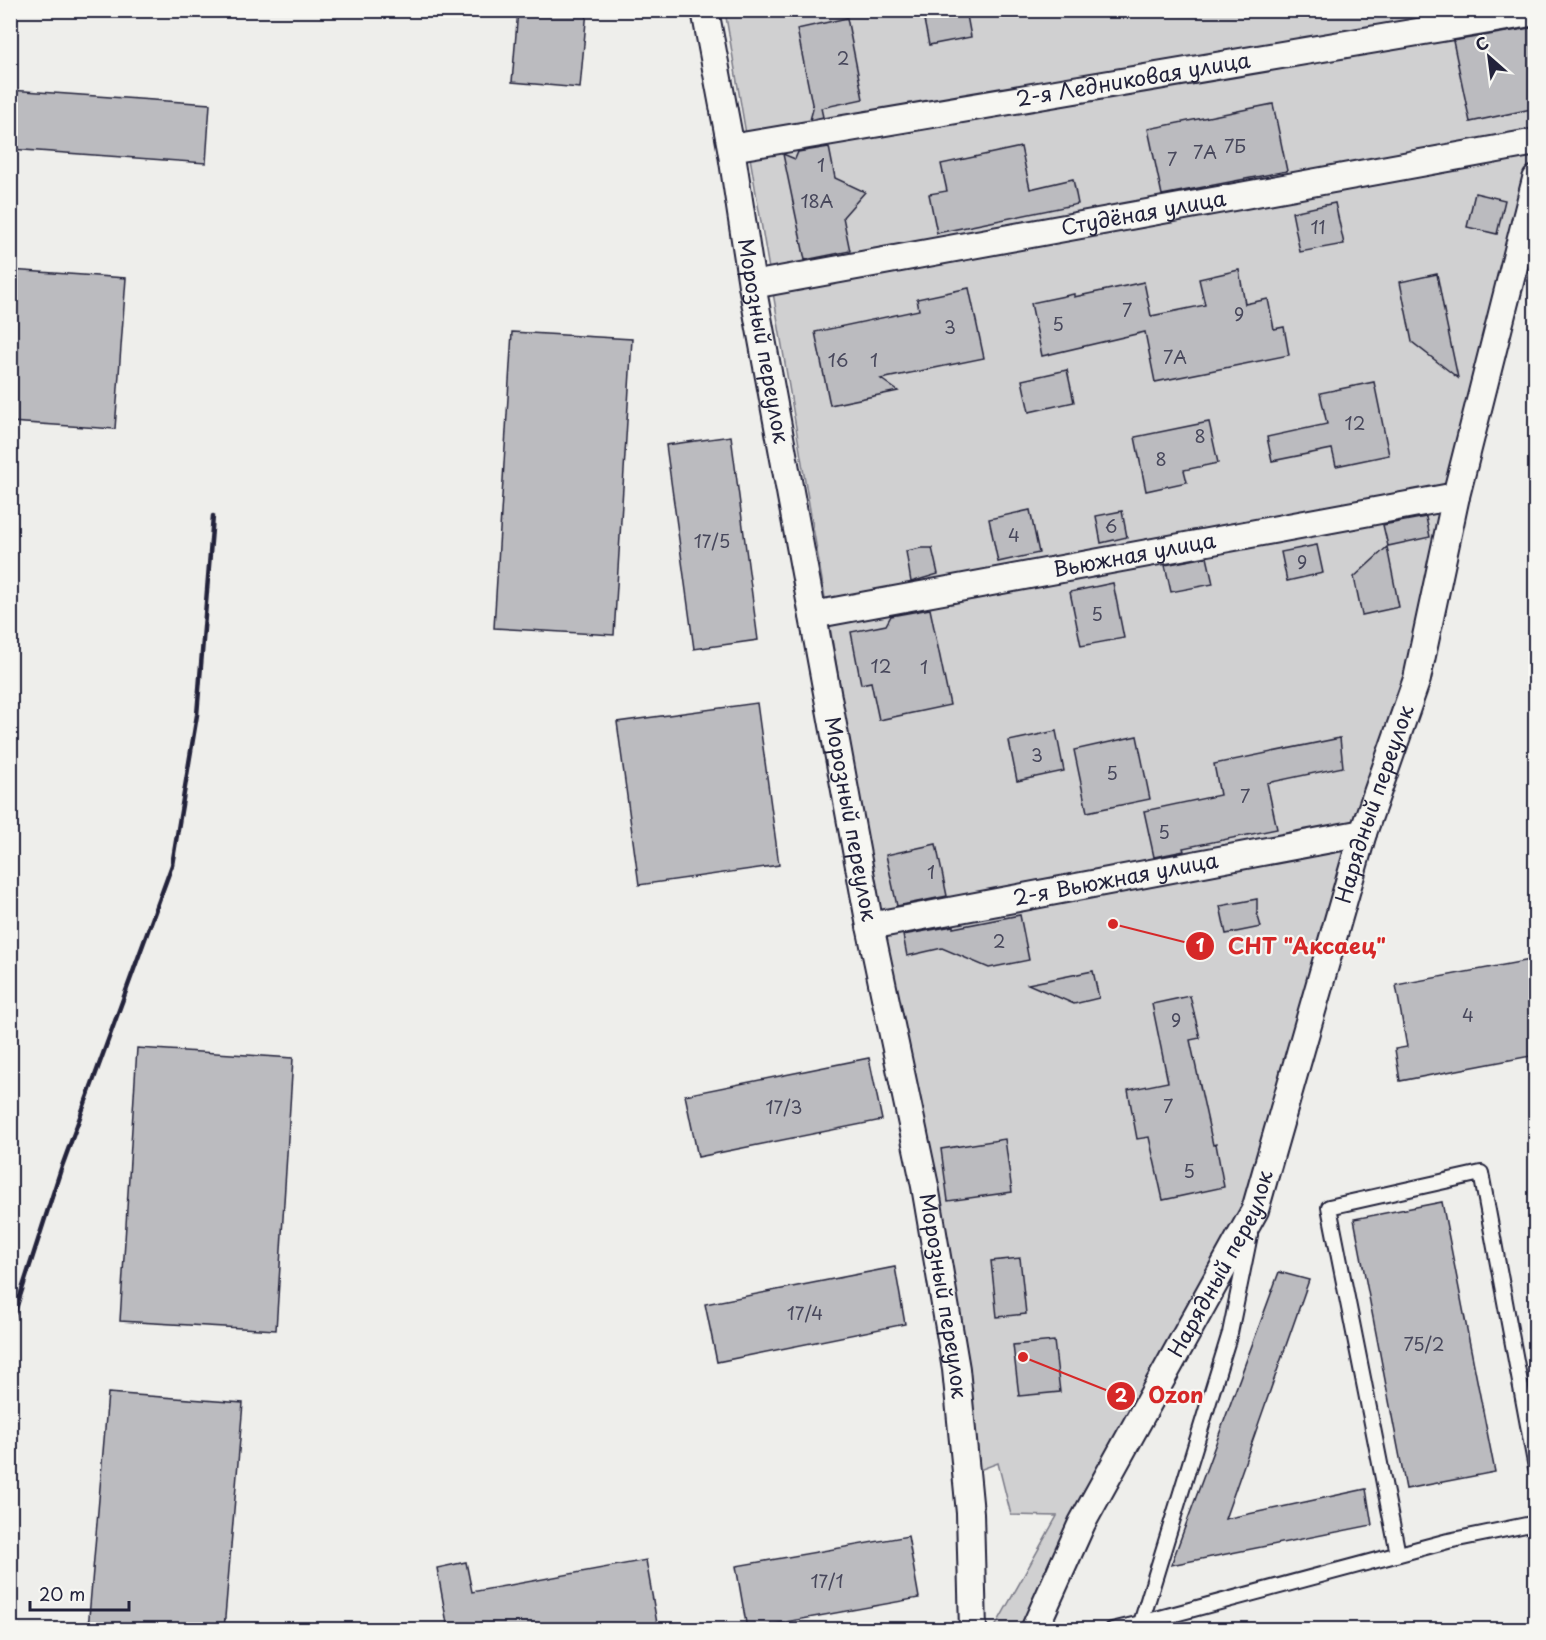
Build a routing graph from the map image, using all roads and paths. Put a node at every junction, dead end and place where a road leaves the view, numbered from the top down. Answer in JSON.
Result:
{"nodes":[{"id":1,"x":705,"y":10,"type":"edge"},
{"id":2,"x":1536,"y":12,"type":"edge"},
{"id":3,"x":1536,"y":142,"type":"edge"},
{"id":4,"x":731,"y":148,"type":"junction"},
{"id":5,"x":1536,"y":179,"type":"edge"},
{"id":6,"x":752,"y":285,"type":"junction"},
{"id":7,"x":1456,"y":496,"type":"junction"},
{"id":8,"x":813,"y":615,"type":"junction"},
{"id":9,"x":1363,"y":833,"type":"junction"},
{"id":10,"x":870,"y":926,"type":"junction"},
{"id":11,"x":1255,"y":1210,"type":"junction"},
{"id":12,"x":1536,"y":1468,"type":"edge"},
{"id":13,"x":1536,"y":1523,"type":"edge"},
{"id":14,"x":1398,"y":1554,"type":"junction"},
{"id":15,"x":1141,"y":1623,"type":"junction"},
{"id":16,"x":972,"y":1629,"type":"edge"},
{"id":17,"x":1034,"y":1629,"type":"edge"},
{"id":18,"x":1112,"y":1629,"type":"edge"}],
"edges":[{"from":1,"to":4,"type":"street","name":"Морозный переулок"},
{"from":2,"to":4,"type":"street","name":"2-я Ледниковая улица"},
{"from":3,"to":6,"type":"street","name":"Студёная улица"},
{"from":4,"to":6,"type":"street","name":"Морозный переулок"},
{"from":5,"to":7,"type":"street","name":"Нарядный переулок"},
{"from":6,"to":8,"type":"street","name":"Морозный переулок"},
{"from":7,"to":8,"type":"street","name":"Вьюжная улица"},
{"from":7,"to":9,"type":"street","name":"Нарядный переулок"},
{"from":8,"to":10,"type":"street","name":"Морозный переулок"},
{"from":9,"to":10,"type":"street","name":"2-я Вьюжная улица"},
{"from":9,"to":11,"type":"street","name":"Нарядный переулок"},
{"from":10,"to":16,"type":"street","name":"Морозный переулок"},
{"from":11,"to":15,"type":"lane"},
{"from":11,"to":17,"type":"street","name":"Нарядный переулок"},
{"from":12,"to":14,"type":"lane"},
{"from":13,"to":14,"type":"lane"},
{"from":14,"to":15,"type":"lane"},
{"from":15,"to":18,"type":"lane"}]}
